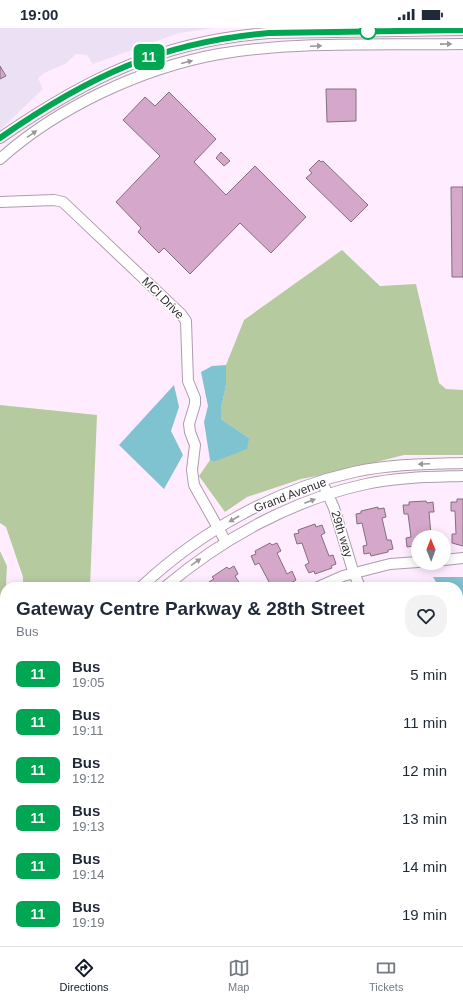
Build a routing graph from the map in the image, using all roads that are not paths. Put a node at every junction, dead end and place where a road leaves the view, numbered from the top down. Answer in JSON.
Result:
{"nodes":[{"id":1,"x":463,"y":30,"type":"edge"},
{"id":2,"x":463,"y":44,"type":"edge"},
{"id":3,"x":0,"y":138,"type":"edge"},
{"id":4,"x":0,"y":159,"type":"edge"},
{"id":5,"x":0,"y":202,"type":"edge"},
{"id":6,"x":463,"y":463,"type":"edge"},
{"id":7,"x":463,"y":476,"type":"edge"},
{"id":8,"x":323,"y":481,"type":"junction"},
{"id":9,"x":327,"y":495,"type":"junction"},
{"id":10,"x":217,"y":528,"type":"junction"},
{"id":11,"x":226,"y":542,"type":"junction"},
{"id":12,"x":463,"y":558,"type":"edge"},
{"id":13,"x":451,"y":559,"type":"edge"},
{"id":14,"x":411,"y":562,"type":"edge"},
{"id":15,"x":355,"y":574,"type":"junction"},
{"id":16,"x":147,"y":582,"type":"edge"},
{"id":17,"x":172,"y":582,"type":"edge"},
{"id":18,"x":329,"y":582,"type":"edge"},
{"id":19,"x":358,"y":582,"type":"edge"}],
"edges":[{"from":1,"to":3,"type":"street"},
{"from":4,"to":2,"type":"street","one_way":true},
{"from":5,"to":10,"type":"street","name":"MCI Drive"},
{"from":6,"to":8,"type":"street","name":"Grand Avenue","one_way":true},
{"from":7,"to":9,"type":"street","name":"Grand Avenue"},
{"from":8,"to":9,"type":"street","name":"29th way"},
{"from":8,"to":10,"type":"street","name":"Grand Avenue","one_way":true},
{"from":11,"to":9,"type":"street","name":"Grand Avenue","one_way":true},
{"from":9,"to":15,"type":"street","name":"29th way"},
{"from":10,"to":11,"type":"street","name":"MCI Drive"},
{"from":10,"to":16,"type":"street","name":"Grand Avenue"},
{"from":17,"to":11,"type":"street","name":"Grand Avenue","one_way":true},
{"from":12,"to":13,"type":"street"},
{"from":14,"to":15,"type":"street"},
{"from":15,"to":18,"type":"street"},
{"from":15,"to":19,"type":"street"}]}
